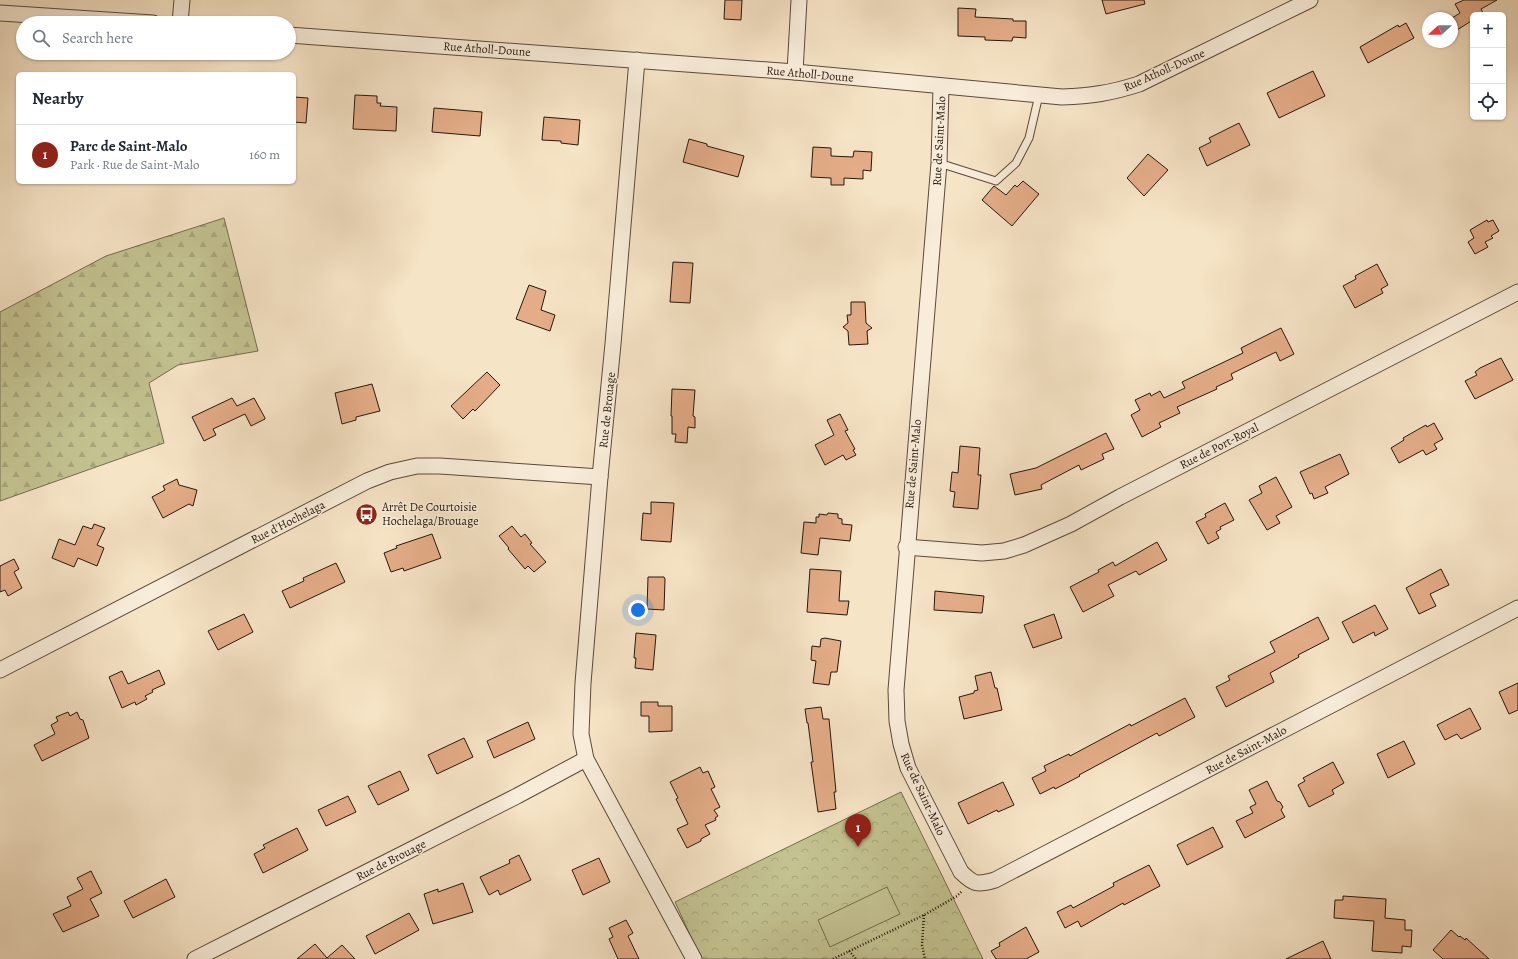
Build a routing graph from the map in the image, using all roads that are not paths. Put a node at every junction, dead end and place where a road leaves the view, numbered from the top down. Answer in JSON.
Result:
{"nodes":[{"id":1,"x":182,"y":0,"type":"edge"},
{"id":2,"x":799,"y":0,"type":"edge"},
{"id":3,"x":1310,"y":0,"type":"edge"},
{"id":4,"x":0,"y":13,"type":"edge"},
{"id":5,"x":46,"y":16,"type":"edge"},
{"id":6,"x":181,"y":16,"type":"edge"},
{"id":7,"x":296,"y":36,"type":"edge"},
{"id":8,"x":637,"y":60,"type":"junction"},
{"id":9,"x":795,"y":72,"type":"junction"},
{"id":10,"x":942,"y":87,"type":"junction"},
{"id":11,"x":1039,"y":95,"type":"junction"},
{"id":12,"x":939,"y":163,"type":"junction"},
{"id":13,"x":1518,"y":292,"type":"edge"},
{"id":14,"x":600,"y":477,"type":"junction"},
{"id":15,"x":906,"y":547,"type":"junction"},
{"id":16,"x":1518,"y":608,"type":"edge"},
{"id":17,"x":0,"y":670,"type":"edge"},
{"id":18,"x":586,"y":759,"type":"junction"},
{"id":19,"x":195,"y":959,"type":"edge"},
{"id":20,"x":694,"y":959,"type":"edge"}],
"edges":[{"from":1,"to":6,"type":"street"},
{"from":2,"to":9,"type":"street"},
{"from":3,"to":11,"type":"street","name":"Rue Atholl-Doune"},
{"from":4,"to":5,"type":"street"},
{"from":7,"to":8,"type":"street","name":"Rue Atholl-Doune"},
{"from":8,"to":9,"type":"street","name":"Rue Atholl-Doune"},
{"from":8,"to":14,"type":"street","name":"Rue de Brouage"},
{"from":9,"to":10,"type":"street","name":"Rue Atholl-Doune"},
{"from":10,"to":11,"type":"street","name":"Rue Atholl-Doune"},
{"from":10,"to":12,"type":"street","name":"Rue de Saint-Malo"},
{"from":11,"to":12,"type":"lane"},
{"from":12,"to":15,"type":"street","name":"Rue de Saint-Malo"},
{"from":13,"to":15,"type":"street","name":"Rue de Port-Royal"},
{"from":14,"to":17,"type":"street","name":"Rue d'Hochelaga"},
{"from":14,"to":18,"type":"street","name":"Rue de Brouage"},
{"from":15,"to":16,"type":"street","name":"Rue de Saint-Malo"},
{"from":18,"to":19,"type":"street","name":"Rue de Brouage"},
{"from":18,"to":20,"type":"street","name":"Rue de Brouage"}]}
